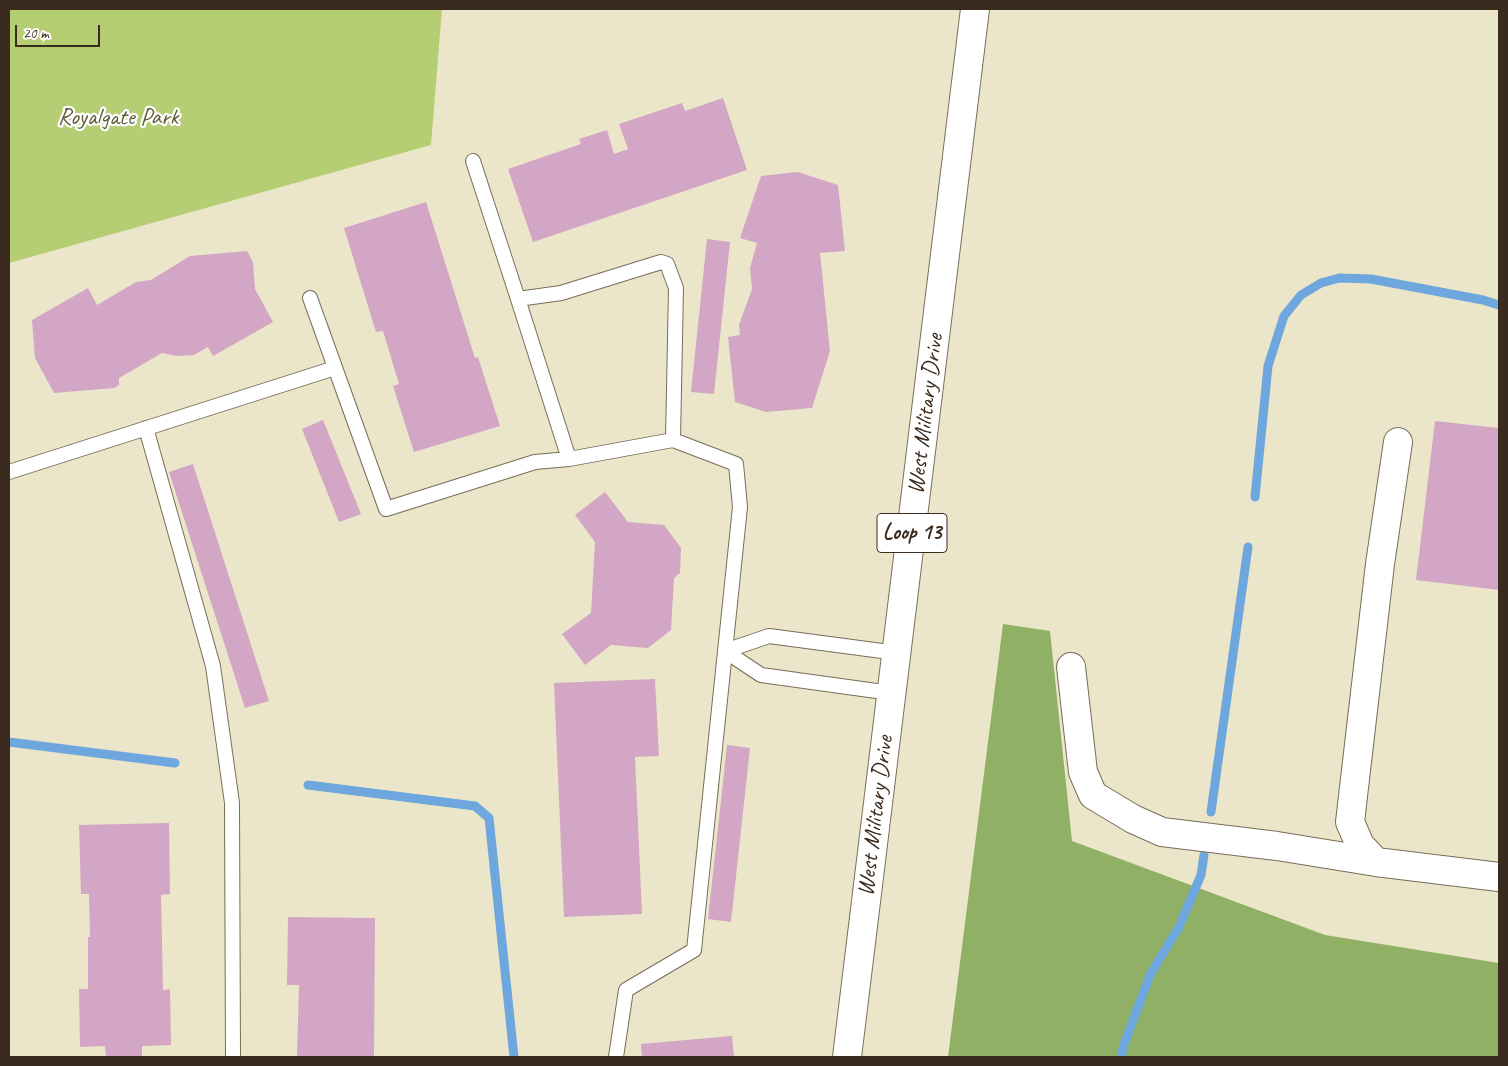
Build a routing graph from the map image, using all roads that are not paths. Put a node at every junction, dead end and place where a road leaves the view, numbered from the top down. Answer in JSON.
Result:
{"nodes":[{"id":1,"x":975,"y":9,"type":"edge"},
{"id":2,"x":472,"y":161,"type":"dead end"},
{"id":3,"x":310,"y":298,"type":"dead end"},
{"id":4,"x":518,"y":299,"type":"junction"},
{"id":5,"x":335,"y":368,"type":"junction"},
{"id":6,"x":146,"y":428,"type":"junction"},
{"id":7,"x":673,"y":440,"type":"junction"},
{"id":8,"x":1398,"y":442,"type":"dead end"},
{"id":9,"x":568,"y":460,"type":"junction"},
{"id":10,"x":9,"y":472,"type":"edge"},
{"id":11,"x":725,"y":652,"type":"junction"},
{"id":12,"x":897,"y":653,"type":"junction"},
{"id":13,"x":1071,"y":667,"type":"dead end"},
{"id":14,"x":891,"y":694,"type":"junction"},
{"id":15,"x":1376,"y":862,"type":"junction"},
{"id":16,"x":1499,"y":877,"type":"edge"},
{"id":17,"x":233,"y":1057,"type":"edge"},
{"id":18,"x":616,"y":1057,"type":"edge"},
{"id":19,"x":847,"y":1057,"type":"edge"}],
"edges":[{"from":1,"to":12,"type":"main road","name":"West Military Drive","number":"Loop 13"},
{"from":2,"to":4,"type":"lane"},
{"from":3,"to":5,"type":"lane"},
{"from":4,"to":7,"type":"lane"},
{"from":4,"to":9,"type":"lane"},
{"from":5,"to":6,"type":"lane"},
{"from":5,"to":9,"type":"lane"},
{"from":6,"to":10,"type":"lane"},
{"from":6,"to":17,"type":"lane"},
{"from":7,"to":9,"type":"lane"},
{"from":7,"to":11,"type":"lane"},
{"from":8,"to":15,"type":"main road"},
{"from":11,"to":12,"type":"lane"},
{"from":11,"to":14,"type":"lane"},
{"from":11,"to":18,"type":"lane"},
{"from":12,"to":14,"type":"main road","name":"West Military Drive","number":"Loop 13"},
{"from":13,"to":15,"type":"main road"},
{"from":14,"to":19,"type":"main road","name":"West Military Drive","number":"Loop 13"},
{"from":15,"to":16,"type":"main road"}]}
